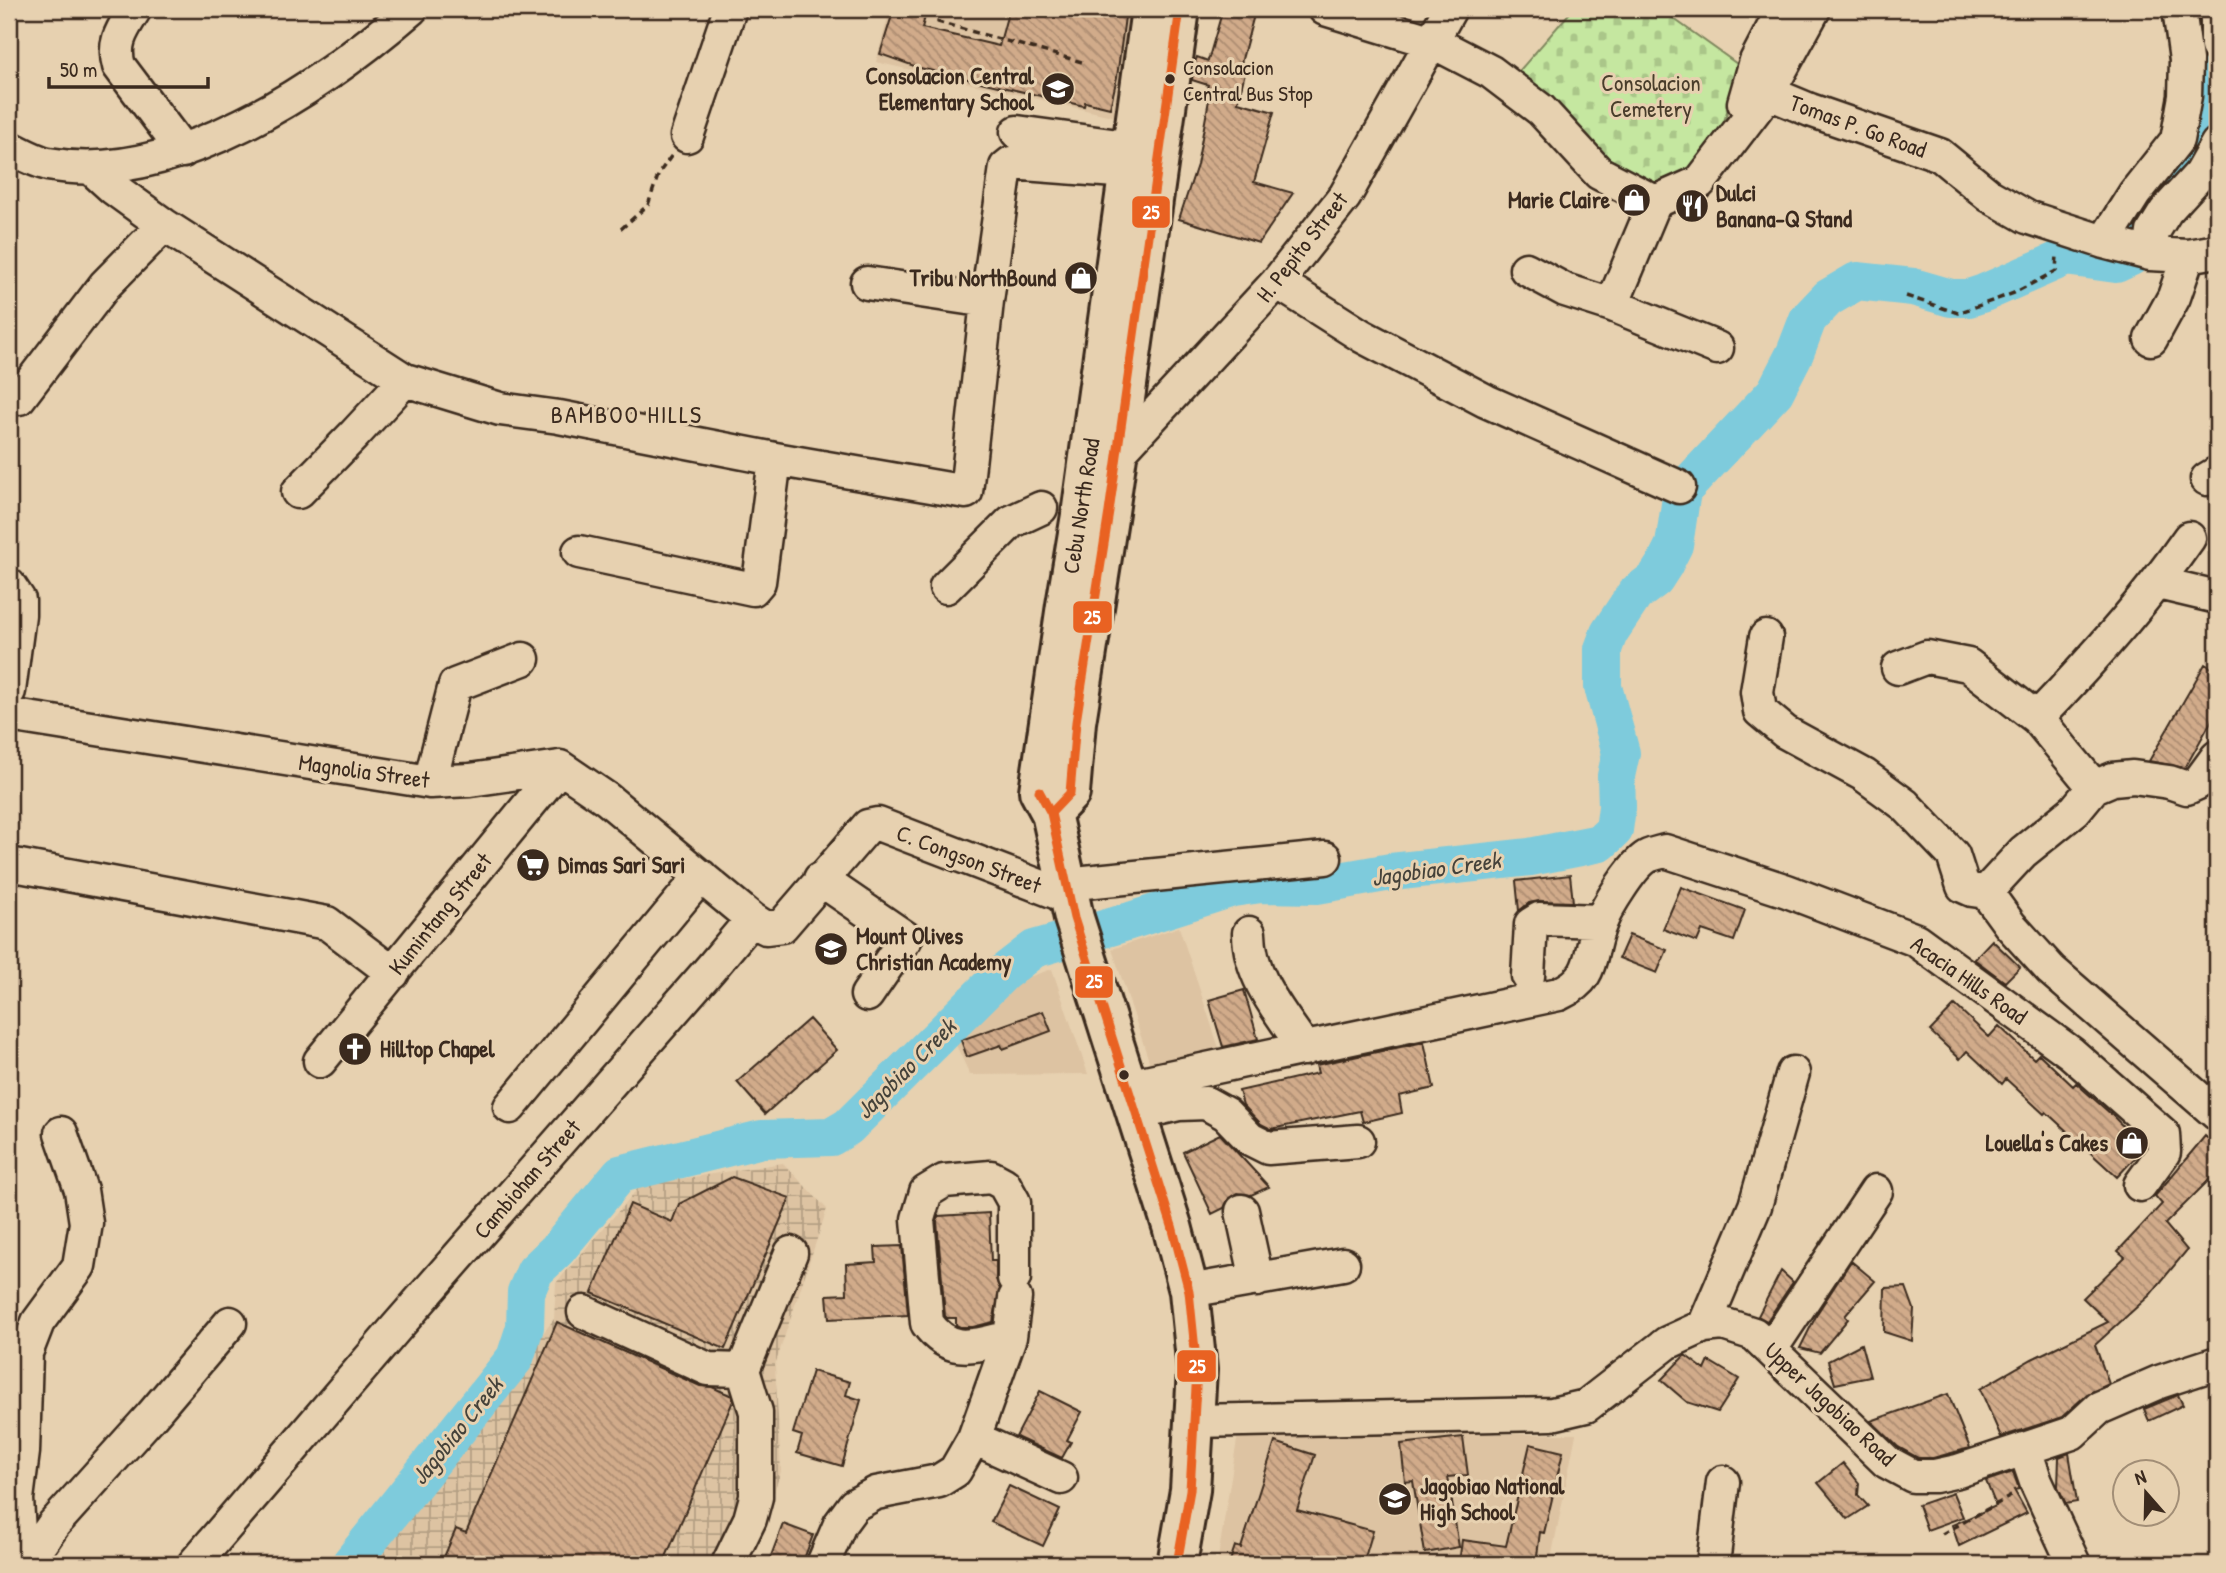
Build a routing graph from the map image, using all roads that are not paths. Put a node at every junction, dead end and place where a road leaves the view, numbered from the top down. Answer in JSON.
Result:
{"nodes":[{"id":1,"x":135,"y":9,"type":"edge"},
{"id":2,"x":411,"y":9,"type":"edge"},
{"id":3,"x":730,"y":9,"type":"edge"},
{"id":4,"x":1151,"y":9,"type":"edge"},
{"id":5,"x":1180,"y":9,"type":"edge"},
{"id":6,"x":1325,"y":9,"type":"edge"},
{"id":7,"x":1450,"y":9,"type":"edge"},
{"id":8,"x":1783,"y":9,"type":"edge"},
{"id":9,"x":1814,"y":9,"type":"edge"},
{"id":10,"x":2179,"y":9,"type":"edge"},
{"id":11,"x":2217,"y":19,"type":"edge"},
{"id":12,"x":1433,"y":42,"type":"junction"},
{"id":13,"x":2217,"y":46,"type":"edge"},
{"id":14,"x":1758,"y":89,"type":"junction"},
{"id":15,"x":1017,"y":132,"type":"dead end"},
{"id":16,"x":687,"y":136,"type":"road end"},
{"id":17,"x":2217,"y":144,"type":"edge"},
{"id":18,"x":9,"y":147,"type":"edge"},
{"id":19,"x":183,"y":151,"type":"junction"},
{"id":20,"x":1131,"y":160,"type":"junction"},
{"id":21,"x":91,"y":168,"type":"junction"},
{"id":22,"x":1655,"y":202,"type":"junction"},
{"id":23,"x":164,"y":225,"type":"junction"},
{"id":24,"x":2128,"y":248,"type":"junction"},
{"id":25,"x":2203,"y":254,"type":"edge"},
{"id":26,"x":1526,"y":269,"type":"dead end"},
{"id":27,"x":1278,"y":282,"type":"junction"},
{"id":28,"x":867,"y":283,"type":"dead end"},
{"id":29,"x":987,"y":301,"type":"junction"},
{"id":30,"x":1612,"y":305,"type":"junction"},
{"id":31,"x":2151,"y":339,"type":"dead end"},
{"id":32,"x":1717,"y":348,"type":"dead end"},
{"id":33,"x":405,"y":380,"type":"junction"},
{"id":34,"x":19,"y":398,"type":"dead end"},
{"id":35,"x":1115,"y":456,"type":"junction"},
{"id":36,"x":775,"y":459,"type":"junction"},
{"id":37,"x":1679,"y":487,"type":"dead end"},
{"id":38,"x":298,"y":492,"type":"dead end"},
{"id":39,"x":1041,"y":508,"type":"dead end"},
{"id":40,"x":2189,"y":538,"type":"dead end"},
{"id":41,"x":579,"y":552,"type":"dead end"},
{"id":42,"x":2158,"y":583,"type":"junction"},
{"id":43,"x":9,"y":585,"type":"edge"},
{"id":44,"x":946,"y":587,"type":"dead end"},
{"id":45,"x":2217,"y":597,"type":"edge"},
{"id":46,"x":1766,"y":637,"type":"dead end"},
{"id":47,"x":523,"y":659,"type":"dead end"},
{"id":48,"x":1898,"y":668,"type":"dead end"},
{"id":49,"x":9,"y":691,"type":"edge"},
{"id":50,"x":9,"y":715,"type":"edge"},
{"id":51,"x":2037,"y":718,"type":"junction"},
{"id":52,"x":2217,"y":757,"type":"edge"},
{"id":53,"x":560,"y":767,"type":"junction"},
{"id":54,"x":430,"y":782,"type":"junction"},
{"id":55,"x":2094,"y":787,"type":"junction"},
{"id":56,"x":1051,"y":813,"type":"junction"},
{"id":57,"x":1325,"y":858,"type":"dead end"},
{"id":58,"x":9,"y":864,"type":"edge"},
{"id":59,"x":701,"y":876,"type":"junction"},
{"id":60,"x":820,"y":879,"type":"junction"},
{"id":61,"x":1986,"y":892,"type":"junction"},
{"id":62,"x":1072,"y":912,"type":"junction"},
{"id":63,"x":752,"y":919,"type":"junction"},
{"id":64,"x":1601,"y":921,"type":"junction"},
{"id":65,"x":1250,"y":933,"type":"dead end"},
{"id":66,"x":393,"y":973,"type":"junction"},
{"id":67,"x":1528,"y":976,"type":"dead end"},
{"id":68,"x":867,"y":995,"type":"dead end"},
{"id":69,"x":1305,"y":1048,"type":"junction"},
{"id":70,"x":320,"y":1061,"type":"dead end"},
{"id":71,"x":1793,"y":1073,"type":"dead end"},
{"id":72,"x":1132,"y":1100,"type":"junction"},
{"id":73,"x":510,"y":1107,"type":"dead end"},
{"id":74,"x":2217,"y":1114,"type":"edge"},
{"id":75,"x":61,"y":1133,"type":"dead end"},
{"id":76,"x":1359,"y":1141,"type":"dead end"},
{"id":77,"x":2140,"y":1185,"type":"dead end"},
{"id":78,"x":1876,"y":1191,"type":"dead end"},
{"id":79,"x":1242,"y":1211,"type":"dead end"},
{"id":80,"x":791,"y":1253,"type":"dead end"},
{"id":81,"x":1343,"y":1264,"type":"dead end"},
{"id":82,"x":1257,"y":1280,"type":"junction"},
{"id":83,"x":1189,"y":1291,"type":"junction"},
{"id":84,"x":584,"y":1312,"type":"dead end"},
{"id":85,"x":230,"y":1323,"type":"dead end"},
{"id":86,"x":1704,"y":1326,"type":"junction"},
{"id":87,"x":1010,"y":1337,"type":"junction"},
{"id":88,"x":1771,"y":1349,"type":"junction"},
{"id":89,"x":2217,"y":1363,"type":"edge"},
{"id":90,"x":743,"y":1370,"type":"junction"},
{"id":91,"x":1195,"y":1421,"type":"junction"},
{"id":92,"x":974,"y":1438,"type":"junction"},
{"id":93,"x":2025,"y":1450,"type":"junction"},
{"id":94,"x":1061,"y":1478,"type":"dead end"},
{"id":95,"x":1723,"y":1482,"type":"dead end"},
{"id":96,"x":21,"y":1553,"type":"edge"},
{"id":97,"x":194,"y":1564,"type":"edge"},
{"id":98,"x":728,"y":1564,"type":"edge"},
{"id":99,"x":823,"y":1564,"type":"edge"},
{"id":100,"x":1177,"y":1564,"type":"edge"},
{"id":101,"x":1713,"y":1564,"type":"edge"},
{"id":102,"x":2074,"y":1564,"type":"edge"}],
"edges":[{"from":1,"to":19,"type":"street"},
{"from":2,"to":19,"type":"street"},
{"from":3,"to":16,"type":"street"},
{"from":4,"to":20,"type":"main road","name":"Cebu North Road"},
{"from":5,"to":35,"type":"main road","name":"Cebu North Road"},
{"from":6,"to":12,"type":"street"},
{"from":7,"to":12,"type":"street","name":"H. Pepito Street"},
{"from":8,"to":14,"type":"street","name":"Tomas P. Go Road"},
{"from":9,"to":14,"type":"street","name":"Tomas P. Go Road"},
{"from":10,"to":24,"type":"street"},
{"from":11,"to":13,"type":"street"},
{"from":12,"to":22,"type":"street"},
{"from":12,"to":27,"type":"street","name":"H. Pepito Street"},
{"from":14,"to":22,"type":"street","name":"Tomas P. Go Road"},
{"from":14,"to":24,"type":"street","name":"Tomas P. Go Road"},
{"from":15,"to":20,"type":"street"},
{"from":17,"to":24,"type":"street"},
{"from":18,"to":21,"type":"street"},
{"from":19,"to":21,"type":"street"},
{"from":20,"to":29,"type":"street"},
{"from":20,"to":56,"type":"main road","name":"Cebu North Road"},
{"from":21,"to":23,"type":"street"},
{"from":22,"to":30,"type":"street"},
{"from":23,"to":33,"type":"street"},
{"from":23,"to":34,"type":"street"},
{"from":24,"to":25,"type":"street","name":"Tomas P. Go Road"},
{"from":25,"to":31,"type":"street"},
{"from":26,"to":30,"type":"street"},
{"from":27,"to":35,"type":"street","name":"H. Pepito Street"},
{"from":27,"to":37,"type":"street"},
{"from":28,"to":29,"type":"street"},
{"from":29,"to":36,"type":"street"},
{"from":30,"to":32,"type":"street"},
{"from":33,"to":36,"type":"street"},
{"from":33,"to":38,"type":"street"},
{"from":35,"to":56,"type":"main road","name":"Cebu North Road"},
{"from":36,"to":41,"type":"street"},
{"from":39,"to":44,"type":"street"},
{"from":40,"to":42,"type":"street"},
{"from":42,"to":45,"type":"street"},
{"from":42,"to":51,"type":"street"},
{"from":43,"to":49,"type":"street"},
{"from":46,"to":61,"type":"street"},
{"from":47,"to":54,"type":"street"},
{"from":48,"to":51,"type":"street"},
{"from":50,"to":54,"type":"street","name":"Magnolia Street"},
{"from":51,"to":55,"type":"street"},
{"from":52,"to":55,"type":"street"},
{"from":53,"to":54,"type":"street","name":"Magnolia Street"},
{"from":53,"to":59,"type":"street"},
{"from":53,"to":66,"type":"street","name":"Kumintang Street"},
{"from":55,"to":61,"type":"street"},
{"from":56,"to":62,"type":"main road"},
{"from":57,"to":62,"type":"street"},
{"from":58,"to":66,"type":"street"},
{"from":59,"to":63,"type":"street"},
{"from":59,"to":73,"type":"street"},
{"from":60,"to":62,"type":"street","name":"C. Congson Street"},
{"from":60,"to":63,"type":"street"},
{"from":60,"to":68,"type":"street"},
{"from":61,"to":74,"type":"street"},
{"from":62,"to":72,"type":"main road"},
{"from":63,"to":97,"type":"street","name":"Cambiohan Street"},
{"from":64,"to":67,"type":"street"},
{"from":64,"to":69,"type":"street","name":"Acacia Hills Road"},
{"from":64,"to":77,"type":"street","name":"Acacia Hills Road"},
{"from":65,"to":69,"type":"street"},
{"from":66,"to":70,"type":"street","name":"Kumintang Street"},
{"from":69,"to":72,"type":"street","name":"Acacia Hills Road"},
{"from":71,"to":86,"type":"street"},
{"from":72,"to":76,"type":"street"},
{"from":72,"to":83,"type":"main road"},
{"from":75,"to":96,"type":"street"},
{"from":78,"to":88,"type":"street"},
{"from":79,"to":82,"type":"street"},
{"from":80,"to":90,"type":"street"},
{"from":81,"to":82,"type":"street"},
{"from":82,"to":83,"type":"street"},
{"from":83,"to":91,"type":"main road"},
{"from":84,"to":90,"type":"street"},
{"from":85,"to":96,"type":"street"},
{"from":86,"to":88,"type":"street","name":"Upper Jagobiao Road"},
{"from":86,"to":91,"type":"street","name":"Upper Jagobiao Road"},
{"from":87,"to":87,"type":"street"},
{"from":87,"to":92,"type":"street"},
{"from":88,"to":93,"type":"street","name":"Upper Jagobiao Road"},
{"from":89,"to":93,"type":"street","name":"Upper Jagobiao Road"},
{"from":90,"to":98,"type":"street"},
{"from":91,"to":100,"type":"main road"},
{"from":92,"to":94,"type":"street"},
{"from":92,"to":99,"type":"street"},
{"from":93,"to":102,"type":"street"},
{"from":95,"to":101,"type":"street"}]}
